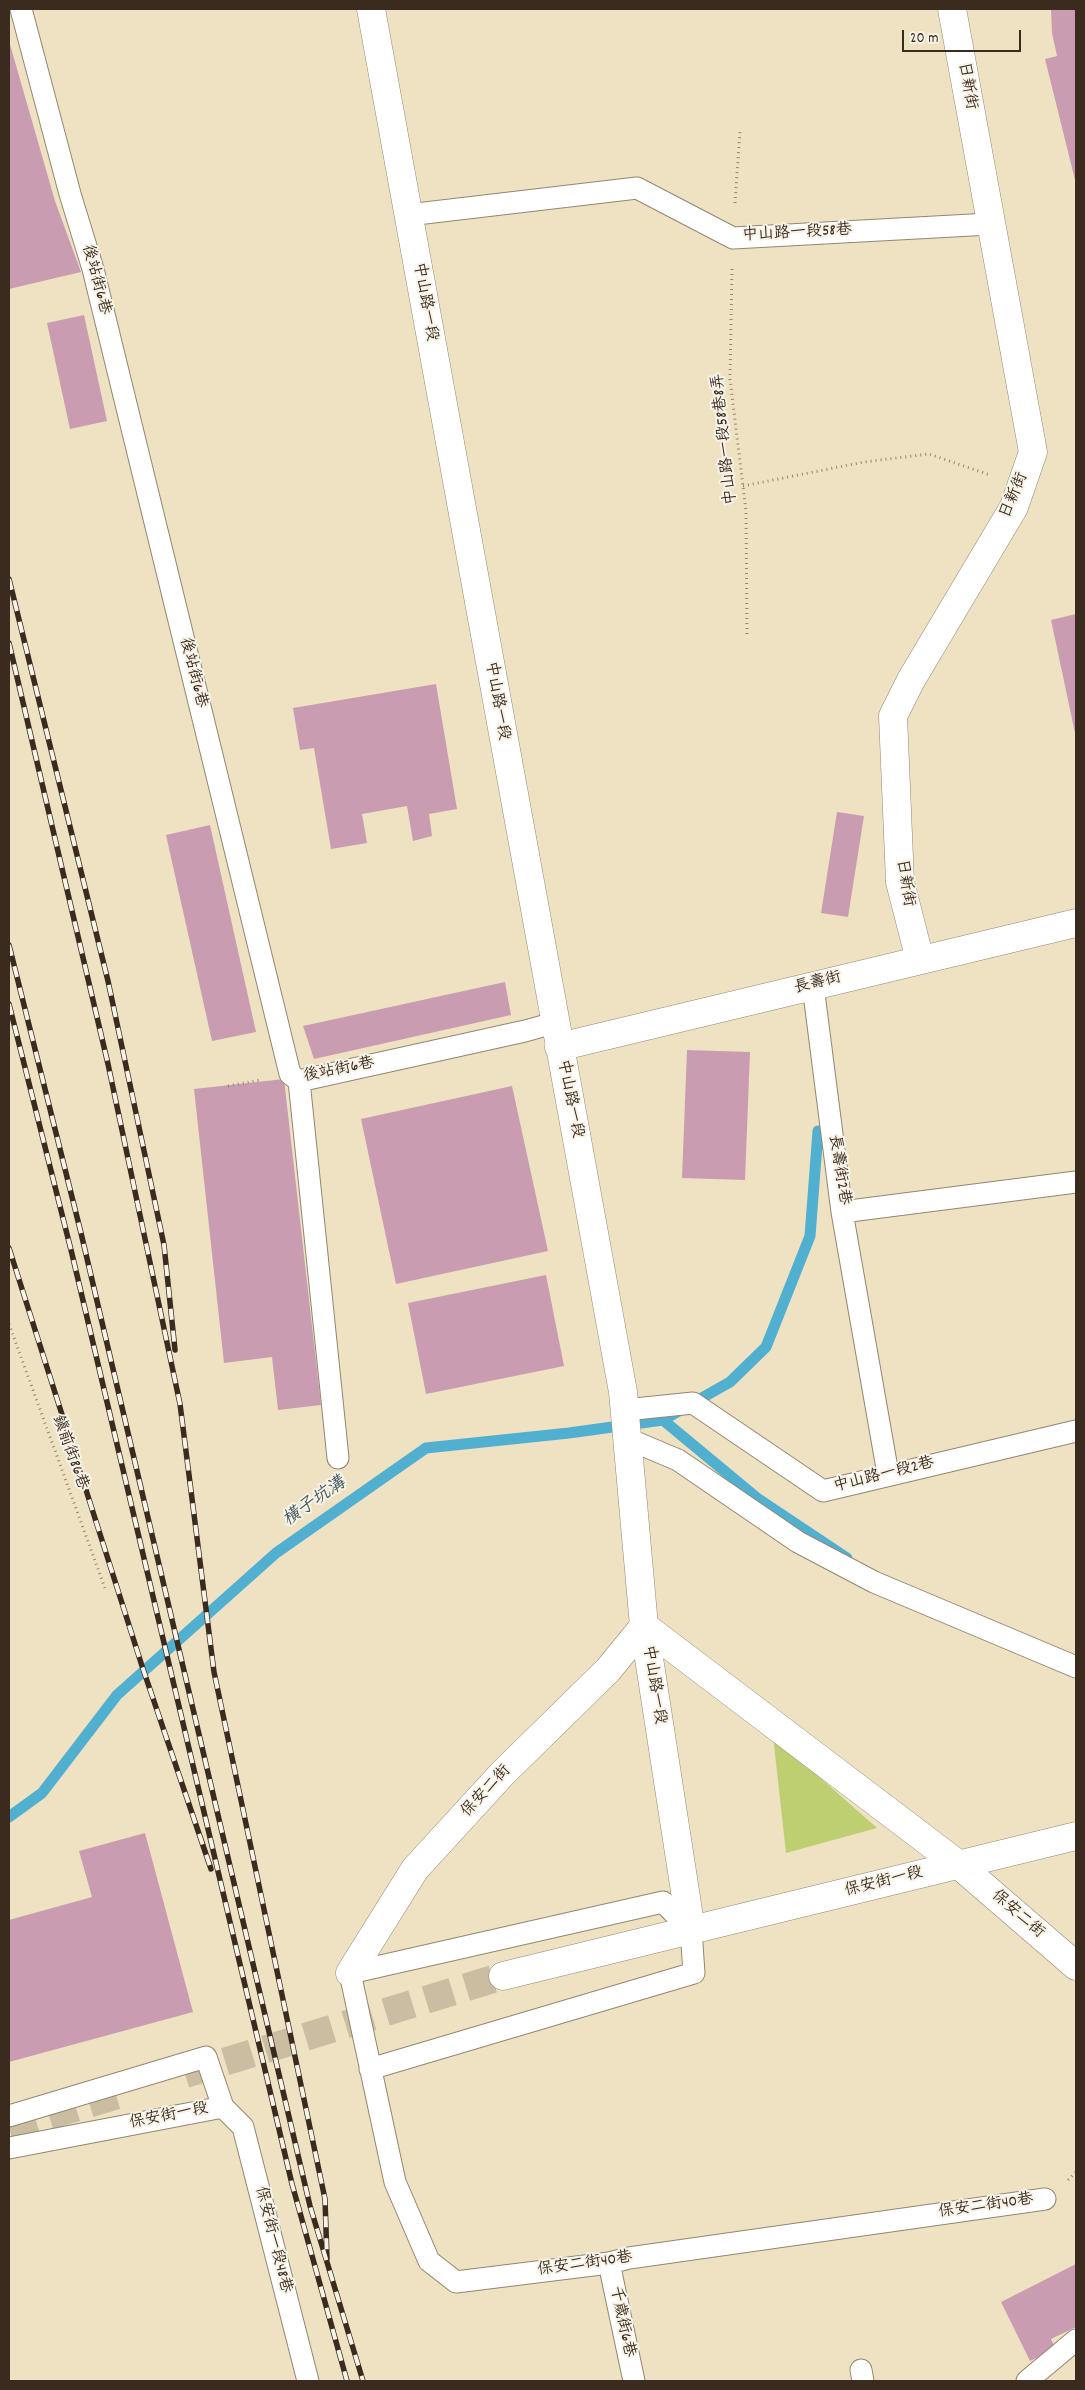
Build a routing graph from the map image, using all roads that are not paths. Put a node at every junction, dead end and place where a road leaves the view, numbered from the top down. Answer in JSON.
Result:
{"nodes":[{"id":1,"x":21,"y":9,"type":"edge"},
{"id":2,"x":371,"y":9,"type":"edge"},
{"id":3,"x":952,"y":9,"type":"edge"},
{"id":4,"x":408,"y":215,"type":"junction"},
{"id":5,"x":990,"y":224,"type":"junction"},
{"id":6,"x":1076,"y":923,"type":"edge"},
{"id":7,"x":920,"y":960,"type":"junction"},
{"id":8,"x":813,"y":986,"type":"junction"},
{"id":9,"x":557,"y":1035,"type":"junction"},
{"id":10,"x":299,"y":1081,"type":"junction"},
{"id":11,"x":1076,"y":1182,"type":"edge"},
{"id":12,"x":842,"y":1212,"type":"junction"},
{"id":13,"x":624,"y":1401,"type":"junction"},
{"id":14,"x":1076,"y":1431,"type":"edge"},
{"id":15,"x":628,"y":1439,"type":"junction"},
{"id":16,"x":338,"y":1458,"type":"dead end"},
{"id":17,"x":888,"y":1474,"type":"junction"},
{"id":18,"x":644,"y":1626,"type":"junction"},
{"id":19,"x":1076,"y":1667,"type":"edge"},
{"id":20,"x":1076,"y":1836,"type":"edge"},
{"id":21,"x":958,"y":1865,"type":"junction"},
{"id":22,"x":691,"y":1930,"type":"junction"},
{"id":23,"x":1076,"y":1966,"type":"edge"},
{"id":24,"x":350,"y":1974,"type":"junction"},
{"id":25,"x":504,"y":1976,"type":"tunnel mouth"},
{"id":26,"x":370,"y":2069,"type":"junction"},
{"id":27,"x":223,"y":2107,"type":"junction"},
{"id":28,"x":9,"y":2116,"type":"edge"},
{"id":29,"x":9,"y":2148,"type":"edge"},
{"id":30,"x":1044,"y":2199,"type":"dead end"},
{"id":31,"x":608,"y":2263,"type":"junction"},
{"id":32,"x":1076,"y":2340,"type":"edge"},
{"id":33,"x":308,"y":2381,"type":"edge"},
{"id":34,"x":634,"y":2381,"type":"edge"},
{"id":35,"x":1027,"y":2381,"type":"edge"}],
"edges":[{"from":1,"to":10,"type":"lane","name":"後站街6巷"},
{"from":2,"to":4,"type":"street","name":"中山路一段"},
{"from":3,"to":5,"type":"street","name":"日新街"},
{"from":4,"to":5,"type":"lane","name":"中山路一段58巷"},
{"from":4,"to":9,"type":"street","name":"中山路一段"},
{"from":5,"to":7,"type":"street","name":"日新街"},
{"from":6,"to":7,"type":"street","name":"長壽街"},
{"from":7,"to":8,"type":"street","name":"長壽街"},
{"from":8,"to":9,"type":"street","name":"長壽街"},
{"from":8,"to":12,"type":"lane","name":"長壽街2巷"},
{"from":9,"to":10,"type":"lane","name":"後站街6巷"},
{"from":9,"to":13,"type":"street","name":"中山路一段"},
{"from":10,"to":16,"type":"lane"},
{"from":11,"to":12,"type":"lane","name":"長壽街2巷"},
{"from":12,"to":17,"type":"lane"},
{"from":13,"to":15,"type":"street","name":"中山路一段"},
{"from":13,"to":17,"type":"lane","name":"中山路一段2巷"},
{"from":14,"to":17,"type":"lane","name":"中山路一段2巷"},
{"from":15,"to":18,"type":"street","name":"中山路一段"},
{"from":15,"to":19,"type":"lane"},
{"from":18,"to":21,"type":"street","name":"保安二街"},
{"from":18,"to":22,"type":"street","name":"中山路一段"},
{"from":18,"to":24,"type":"street","name":"保安二街"},
{"from":20,"to":21,"type":"street","name":"保安街一段"},
{"from":21,"to":22,"type":"street","name":"保安街一段"},
{"from":21,"to":23,"type":"street","name":"保安二街"},
{"from":22,"to":24,"type":"lane"},
{"from":22,"to":25,"type":"street","name":"保安街一段"},
{"from":22,"to":26,"type":"lane"},
{"from":24,"to":26,"type":"lane","name":"保安二街40巷"},
{"from":26,"to":31,"type":"lane","name":"保安二街40巷"},
{"from":27,"to":28,"type":"lane","name":"保安街一段"},
{"from":27,"to":29,"type":"lane","name":"保安街一段"},
{"from":27,"to":33,"type":"lane","name":"保安街一段48巷"},
{"from":30,"to":31,"type":"lane","name":"保安二街40巷"},
{"from":31,"to":34,"type":"lane","name":"千歲街6巷"},
{"from":32,"to":35,"type":"lane"}]}
